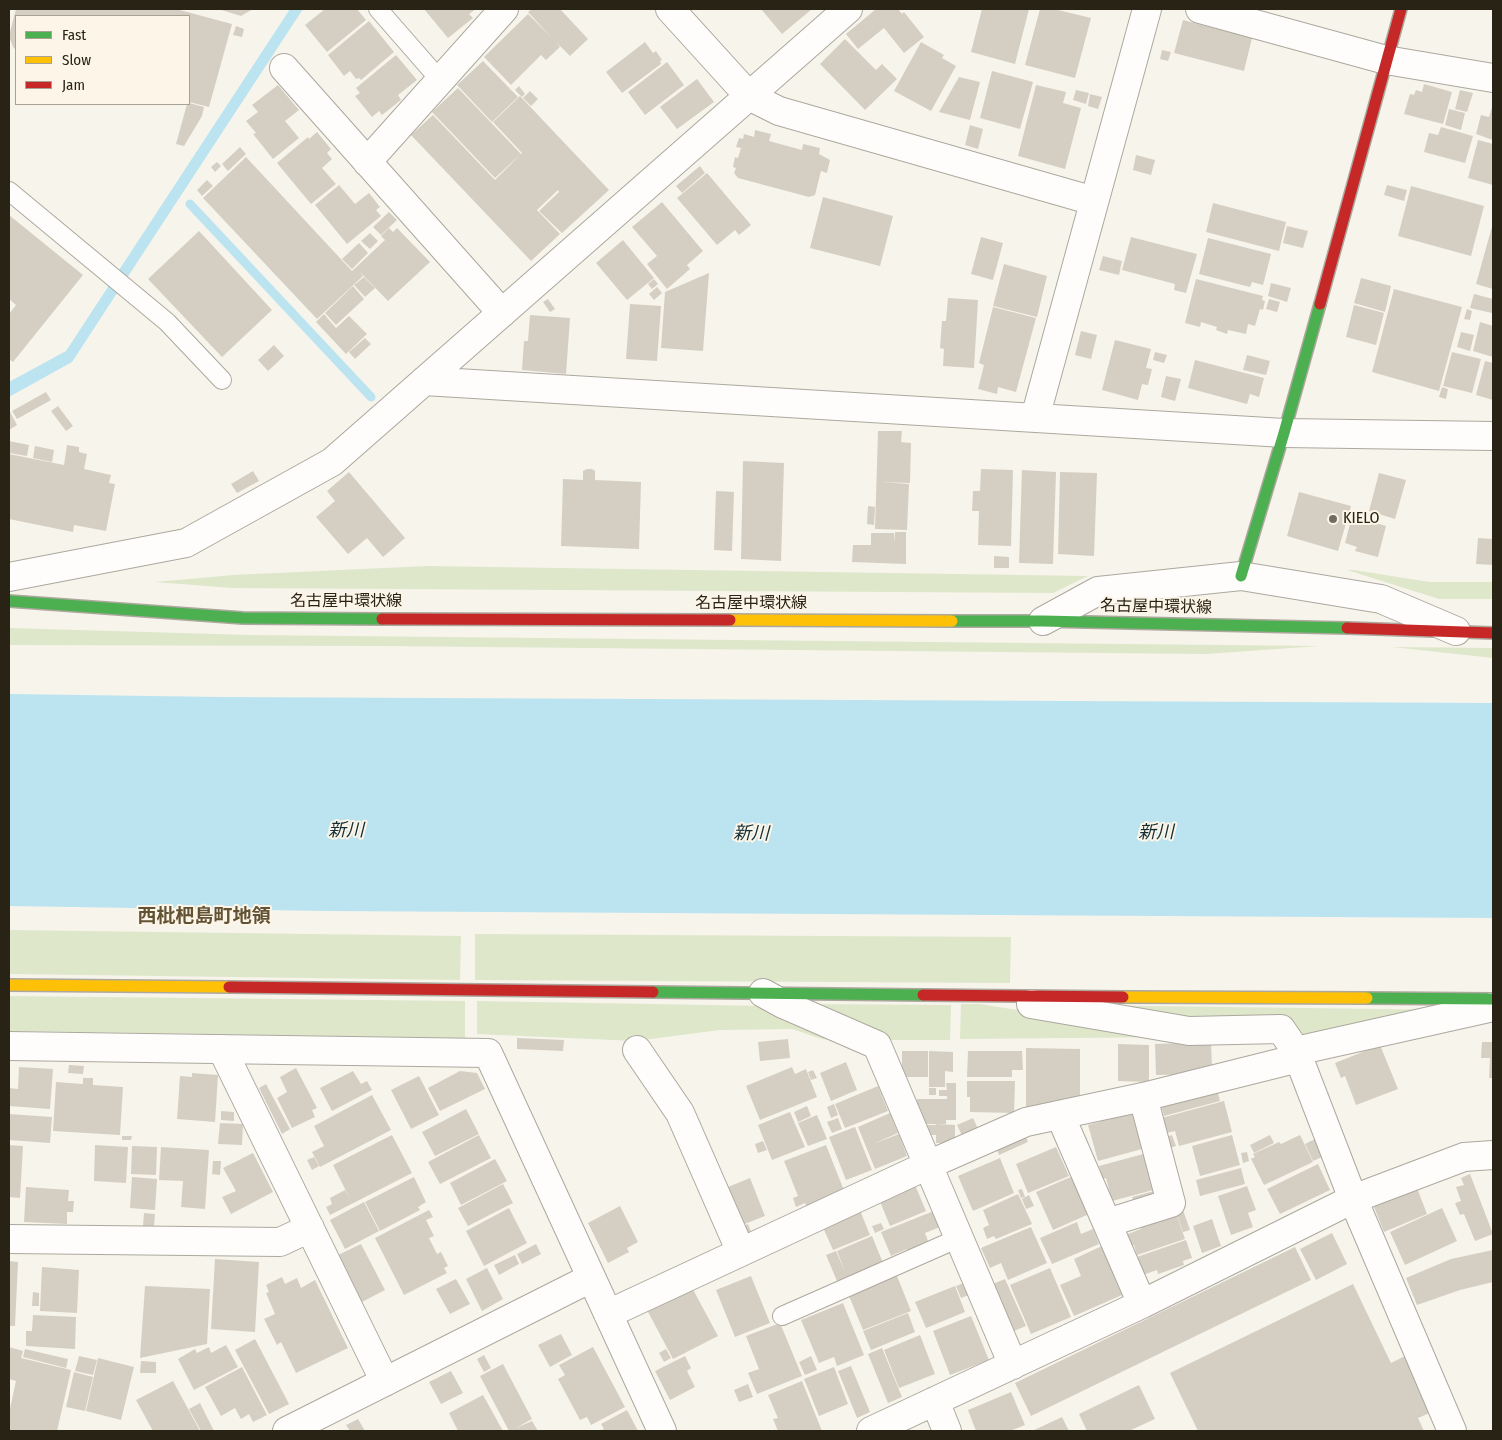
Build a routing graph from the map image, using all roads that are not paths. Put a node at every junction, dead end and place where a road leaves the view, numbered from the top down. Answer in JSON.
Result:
{"nodes":[{"id":1,"x":378,"y":9,"type":"edge"},
{"id":2,"x":504,"y":9,"type":"edge"},
{"id":3,"x":670,"y":9,"type":"edge"},
{"id":4,"x":848,"y":9,"type":"edge"},
{"id":5,"x":1147,"y":9,"type":"edge"},
{"id":6,"x":1200,"y":9,"type":"edge"},
{"id":7,"x":1401,"y":9,"type":"edge"},
{"id":8,"x":1386,"y":60,"type":"junction"},
{"id":9,"x":284,"y":68,"type":"dead end"},
{"id":10,"x":1493,"y":78,"type":"edge"},
{"id":11,"x":440,"y":80,"type":"junction"},
{"id":12,"x":749,"y":96,"type":"junction"},
{"id":13,"x":367,"y":162,"type":"junction"},
{"id":14,"x":9,"y":191,"type":"edge"},
{"id":15,"x":1094,"y":201,"type":"junction"},
{"id":16,"x":502,"y":312,"type":"junction"},
{"id":17,"x":222,"y":380,"type":"dead end"},
{"id":18,"x":424,"y":381,"type":"junction"},
{"id":19,"x":1035,"y":418,"type":"junction"},
{"id":20,"x":1284,"y":433,"type":"junction"},
{"id":21,"x":1493,"y":436,"type":"edge"},
{"id":22,"x":1241,"y":576,"type":"junction"},
{"id":23,"x":9,"y":577,"type":"edge"},
{"id":24,"x":9,"y":601,"type":"edge"},
{"id":25,"x":1042,"y":621,"type":"junction"},
{"id":26,"x":1460,"y":633,"type":"junction"},
{"id":27,"x":1493,"y":633,"type":"edge"},
{"id":28,"x":9,"y":985,"type":"edge"},
{"id":29,"x":763,"y":993,"type":"junction"},
{"id":30,"x":983,"y":996,"type":"junction"},
{"id":31,"x":1493,"y":999,"type":"edge"},
{"id":32,"x":1493,"y":1007,"type":"edge"},
{"id":33,"x":9,"y":1046,"type":"edge"},
{"id":34,"x":222,"y":1049,"type":"junction"},
{"id":35,"x":638,"y":1050,"type":"dead end"},
{"id":36,"x":1297,"y":1055,"type":"junction"},
{"id":37,"x":1144,"y":1097,"type":"junction"},
{"id":38,"x":1060,"y":1115,"type":"junction"},
{"id":39,"x":1493,"y":1155,"type":"edge"},
{"id":40,"x":928,"y":1165,"type":"junction"},
{"id":41,"x":1353,"y":1199,"type":"junction"},
{"id":42,"x":1107,"y":1223,"type":"junction"},
{"id":43,"x":310,"y":1228,"type":"junction"},
{"id":44,"x":959,"y":1238,"type":"junction"},
{"id":45,"x":9,"y":1239,"type":"edge"},
{"id":46,"x":742,"y":1252,"type":"junction"},
{"id":47,"x":592,"y":1278,"type":"junction"},
{"id":48,"x":1142,"y":1304,"type":"junction"},
{"id":49,"x":608,"y":1314,"type":"junction"},
{"id":50,"x":782,"y":1316,"type":"dead end"},
{"id":51,"x":1012,"y":1365,"type":"junction"},
{"id":52,"x":385,"y":1382,"type":"junction"},
{"id":53,"x":935,"y":1401,"type":"junction"},
{"id":54,"x":287,"y":1431,"type":"edge"},
{"id":55,"x":662,"y":1431,"type":"edge"},
{"id":56,"x":871,"y":1431,"type":"edge"},
{"id":57,"x":947,"y":1431,"type":"edge"},
{"id":58,"x":1452,"y":1431,"type":"edge"}],
"edges":[{"from":1,"to":11,"type":"lane"},
{"from":2,"to":11,"type":"street"},
{"from":3,"to":12,"type":"street"},
{"from":4,"to":12,"type":"street"},
{"from":5,"to":15,"type":"street"},
{"from":6,"to":8,"type":"street"},
{"from":7,"to":8,"type":"street"},
{"from":8,"to":10,"type":"street"},
{"from":8,"to":20,"type":"street"},
{"from":9,"to":13,"type":"street"},
{"from":11,"to":13,"type":"street"},
{"from":12,"to":15,"type":"street"},
{"from":12,"to":16,"type":"street"},
{"from":13,"to":16,"type":"street"},
{"from":14,"to":17,"type":"lane"},
{"from":15,"to":19,"type":"street"},
{"from":16,"to":18,"type":"street"},
{"from":18,"to":19,"type":"street"},
{"from":18,"to":23,"type":"street"},
{"from":19,"to":20,"type":"street"},
{"from":20,"to":21,"type":"street"},
{"from":20,"to":22,"type":"street"},
{"from":22,"to":25,"type":"street"},
{"from":22,"to":26,"type":"street"},
{"from":24,"to":25,"type":"street","name":"名古屋中環状線"},
{"from":25,"to":26,"type":"street","name":"名古屋中環状線"},
{"from":26,"to":27,"type":"street","name":"名古屋中環状線"},
{"from":28,"to":29,"type":"street"},
{"from":29,"to":30,"type":"street"},
{"from":29,"to":40,"type":"street"},
{"from":30,"to":31,"type":"street"},
{"from":30,"to":36,"type":"street"},
{"from":32,"to":36,"type":"street"},
{"from":33,"to":34,"type":"street"},
{"from":34,"to":43,"type":"street"},
{"from":34,"to":47,"type":"street"},
{"from":35,"to":46,"type":"street"},
{"from":36,"to":37,"type":"street"},
{"from":36,"to":41,"type":"street"},
{"from":37,"to":38,"type":"street"},
{"from":37,"to":42,"type":"street"},
{"from":38,"to":40,"type":"street"},
{"from":38,"to":42,"type":"street"},
{"from":39,"to":41,"type":"street"},
{"from":40,"to":44,"type":"street"},
{"from":40,"to":46,"type":"street"},
{"from":41,"to":48,"type":"street"},
{"from":41,"to":58,"type":"street"},
{"from":42,"to":48,"type":"street"},
{"from":43,"to":45,"type":"street"},
{"from":43,"to":52,"type":"street"},
{"from":44,"to":50,"type":"lane"},
{"from":44,"to":51,"type":"street"},
{"from":46,"to":49,"type":"street"},
{"from":47,"to":49,"type":"street"},
{"from":47,"to":52,"type":"street"},
{"from":48,"to":51,"type":"street"},
{"from":49,"to":55,"type":"street"},
{"from":51,"to":53,"type":"street"},
{"from":52,"to":54,"type":"street"},
{"from":53,"to":56,"type":"street"},
{"from":53,"to":57,"type":"street"}]}
